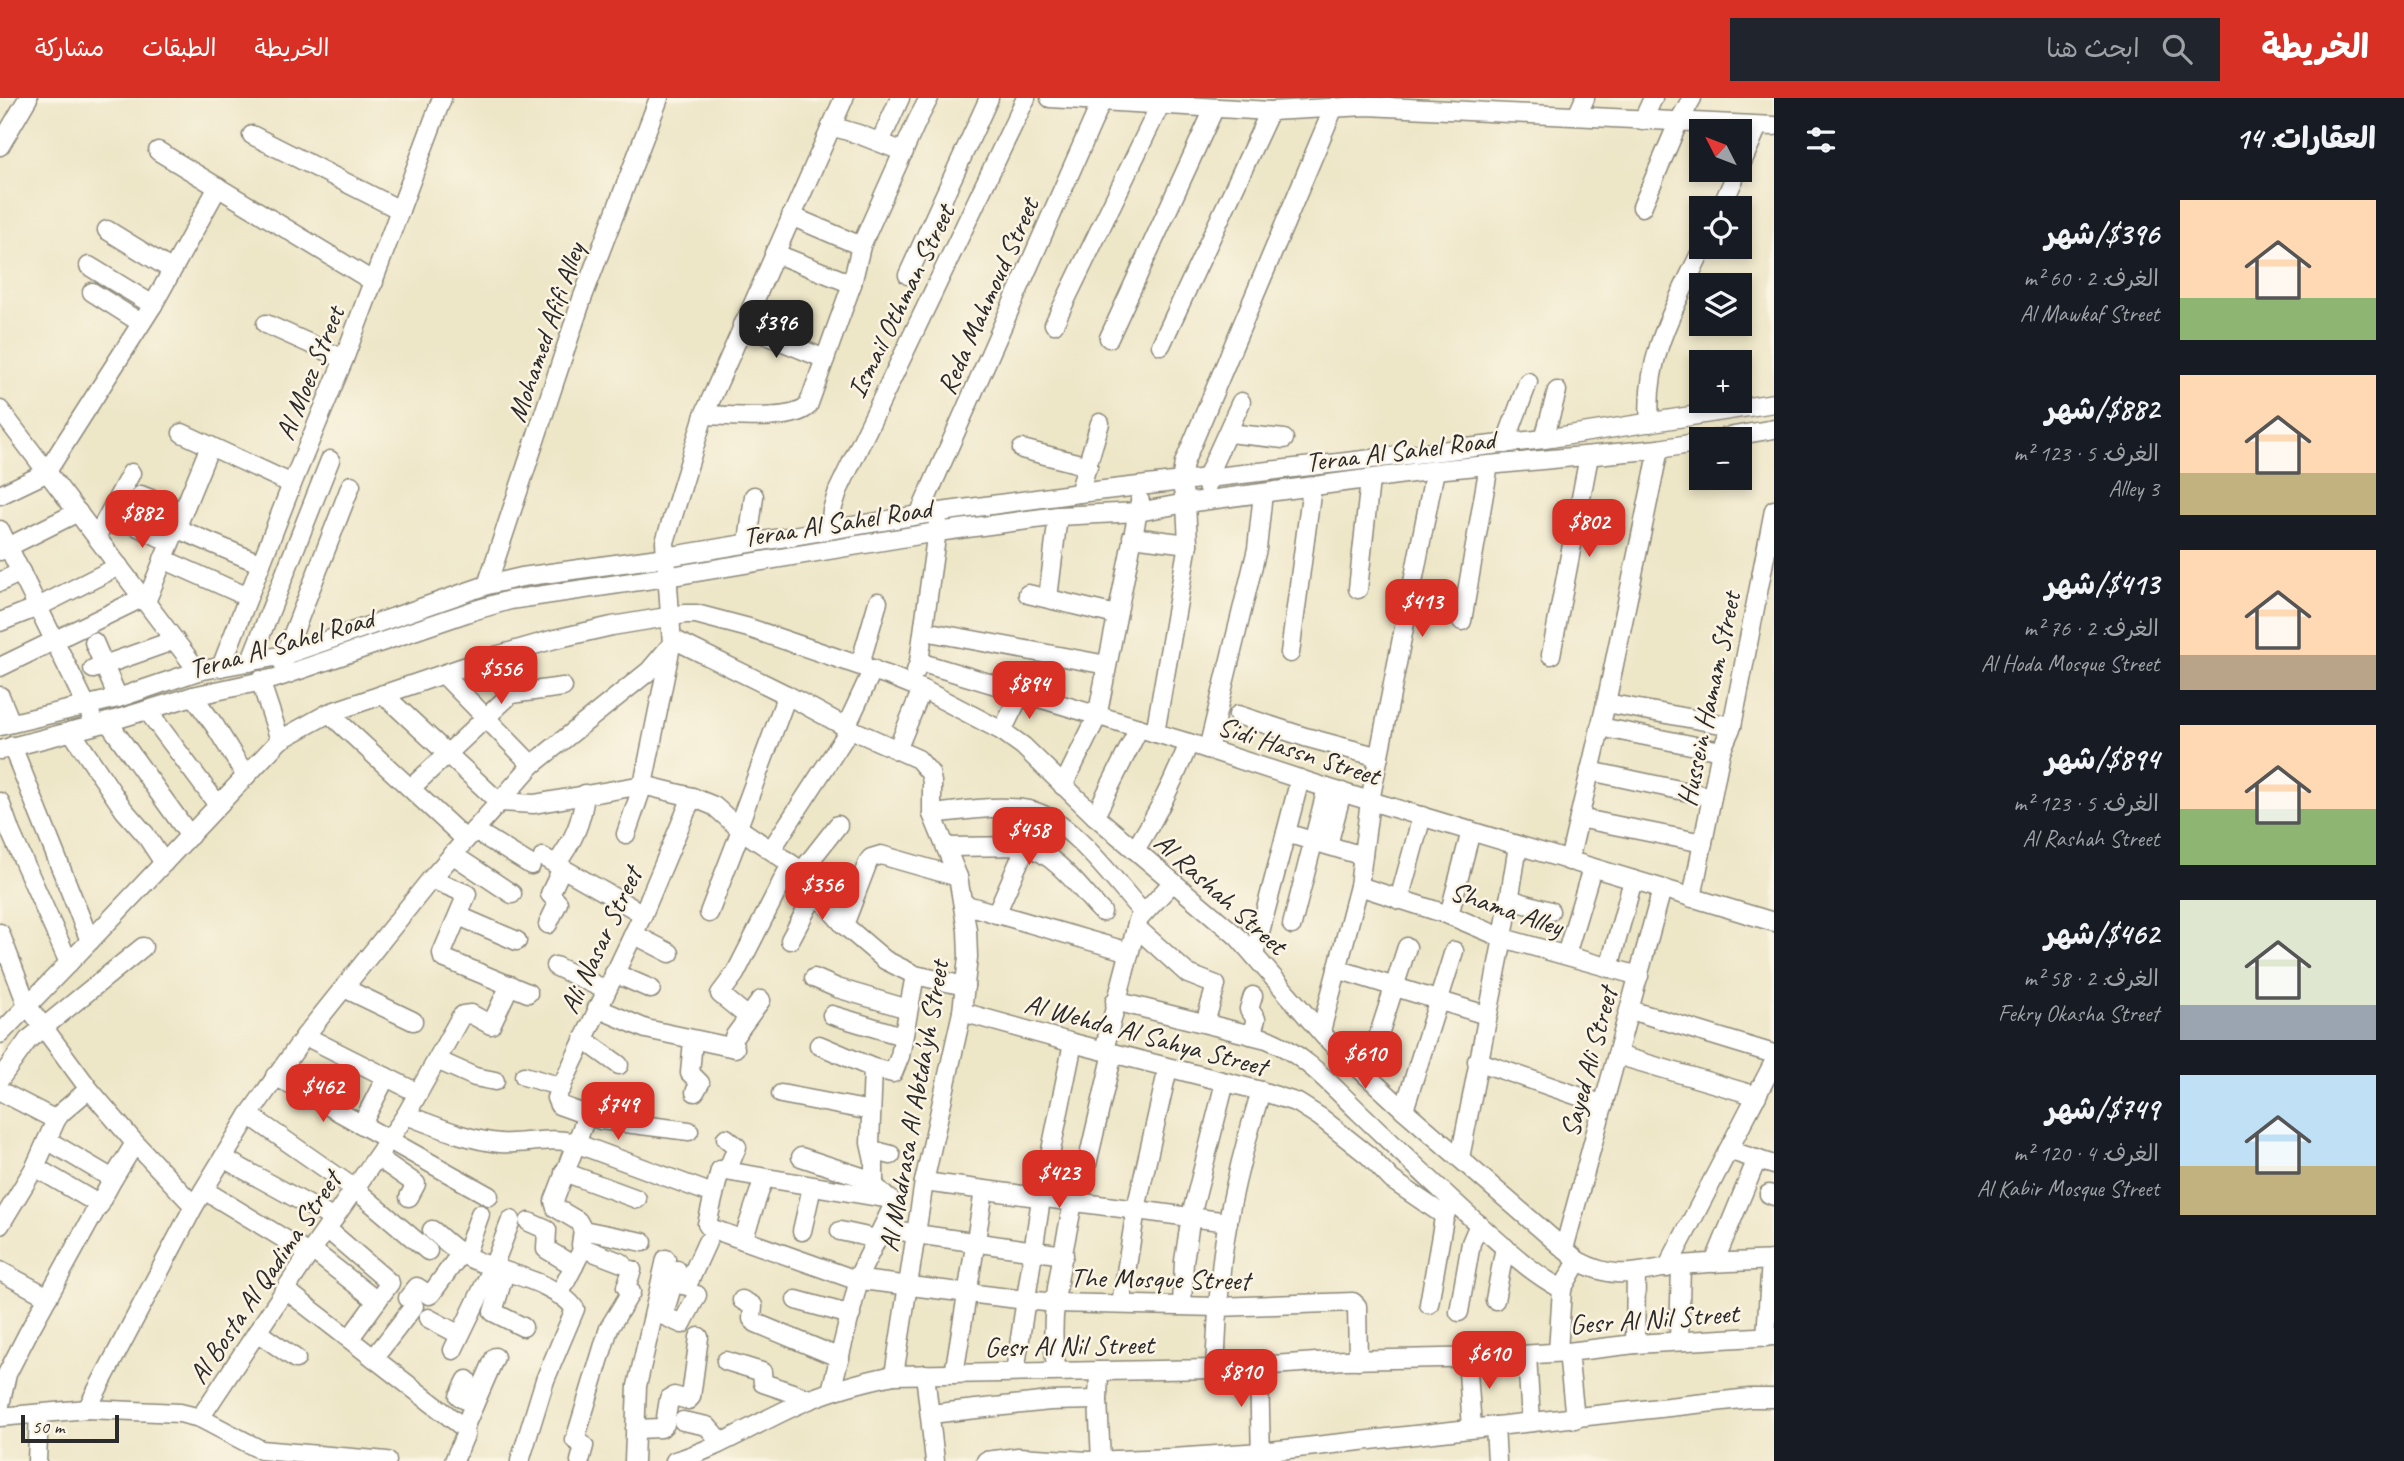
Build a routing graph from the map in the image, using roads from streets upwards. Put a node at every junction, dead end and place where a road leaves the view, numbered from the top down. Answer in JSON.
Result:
{"nodes":[{"id":1,"x":28,"y":98,"type":"edge"},
{"id":2,"x":442,"y":98,"type":"edge"},
{"id":3,"x":659,"y":98,"type":"edge"},
{"id":4,"x":844,"y":98,"type":"edge"},
{"id":5,"x":900,"y":98,"type":"edge"},
{"id":6,"x":929,"y":98,"type":"edge"},
{"id":7,"x":989,"y":98,"type":"edge"},
{"id":8,"x":1026,"y":98,"type":"edge"},
{"id":9,"x":1062,"y":98,"type":"edge"},
{"id":10,"x":1585,"y":98,"type":"edge"},
{"id":11,"x":1653,"y":98,"type":"edge"},
{"id":12,"x":1692,"y":98,"type":"edge"},
{"id":13,"x":1102,"y":100,"type":"edge"},
{"id":14,"x":1369,"y":102,"type":"edge"},
{"id":15,"x":1417,"y":103,"type":"edge"},
{"id":16,"x":1249,"y":104,"type":"edge"},
{"id":17,"x":1326,"y":104,"type":"edge"},
{"id":18,"x":1454,"y":104,"type":"edge"},
{"id":19,"x":1160,"y":105,"type":"junction"},
{"id":20,"x":1519,"y":105,"type":"edge"},
{"id":21,"x":1214,"y":109,"type":"junction"},
{"id":22,"x":1270,"y":111,"type":"junction"},
{"id":23,"x":1577,"y":116,"type":"junction"},
{"id":24,"x":1643,"y":120,"type":"junction"},
{"id":25,"x":1678,"y":123,"type":"junction"},
{"id":26,"x":831,"y":126,"type":"junction"},
{"id":27,"x":1766,"y":126,"type":"edge"},
{"id":28,"x":252,"y":135,"type":"dead end"},
{"id":29,"x":880,"y":142,"type":"junction"},
{"id":30,"x":0,"y":145,"type":"edge"},
{"id":31,"x":1752,"y":148,"type":"edge"},
{"id":32,"x":158,"y":151,"type":"dead end"},
{"id":33,"x":904,"y":152,"type":"junction"},
{"id":34,"x":218,"y":187,"type":"junction"},
{"id":35,"x":1642,"y":207,"type":"dead end"},
{"id":36,"x":400,"y":210,"type":"junction"},
{"id":37,"x":791,"y":216,"type":"junction"},
{"id":38,"x":107,"y":230,"type":"dead end"},
{"id":39,"x":861,"y":246,"type":"junction"},
{"id":40,"x":774,"y":253,"type":"junction"},
{"id":41,"x":1698,"y":259,"type":"edge"},
{"id":42,"x":89,"y":266,"type":"dead end"},
{"id":43,"x":172,"y":271,"type":"junction"},
{"id":44,"x":908,"y":275,"type":"dead end"},
{"id":45,"x":374,"y":282,"type":"junction"},
{"id":46,"x":852,"y":284,"type":"junction"},
{"id":47,"x":92,"y":292,"type":"dead end"},
{"id":48,"x":153,"y":305,"type":"junction"},
{"id":49,"x":141,"y":323,"type":"junction"},
{"id":50,"x":266,"y":324,"type":"dead end"},
{"id":51,"x":1054,"y":324,"type":"dead end"},
{"id":52,"x":742,"y":325,"type":"junction"},
{"id":53,"x":1109,"y":338,"type":"dead end"},
{"id":54,"x":1160,"y":345,"type":"dead end"},
{"id":55,"x":344,"y":359,"type":"junction"},
{"id":56,"x":825,"y":359,"type":"junction"},
{"id":57,"x":1528,"y":382,"type":"dead end"},
{"id":58,"x":1557,"y":391,"type":"dead end"},
{"id":59,"x":1241,"y":402,"type":"dead end"},
{"id":60,"x":1774,"y":403,"type":"edge"},
{"id":61,"x":0,"y":410,"type":"edge"},
{"id":62,"x":704,"y":415,"type":"junction"},
{"id":63,"x":1100,"y":423,"type":"dead end"},
{"id":64,"x":1650,"y":423,"type":"junction"},
{"id":65,"x":1774,"y":429,"type":"edge"},
{"id":66,"x":182,"y":433,"type":"dead end"},
{"id":67,"x":1228,"y":433,"type":"junction"},
{"id":68,"x":1752,"y":433,"type":"edge"},
{"id":69,"x":1284,"y":439,"type":"dead end"},
{"id":70,"x":1544,"y":439,"type":"junction"},
{"id":71,"x":1504,"y":444,"type":"junction"},
{"id":72,"x":1689,"y":444,"type":"edge"},
{"id":73,"x":210,"y":446,"type":"junction"},
{"id":74,"x":1022,"y":449,"type":"dead end"},
{"id":75,"x":1659,"y":449,"type":"junction"},
{"id":76,"x":1589,"y":456,"type":"junction"},
{"id":77,"x":330,"y":460,"type":"dead end"},
{"id":78,"x":1489,"y":465,"type":"junction"},
{"id":79,"x":1088,"y":466,"type":"junction"},
{"id":80,"x":1435,"y":470,"type":"junction"},
{"id":81,"x":46,"y":473,"type":"junction"},
{"id":82,"x":131,"y":473,"type":"dead end"},
{"id":83,"x":1206,"y":479,"type":"junction"},
{"id":84,"x":1370,"y":480,"type":"junction"},
{"id":85,"x":1181,"y":482,"type":"junction"},
{"id":86,"x":292,"y":484,"type":"junction"},
{"id":87,"x":351,"y":485,"type":"dead end"},
{"id":88,"x":1144,"y":485,"type":"junction"},
{"id":89,"x":1312,"y":487,"type":"junction"},
{"id":90,"x":1079,"y":493,"type":"junction"},
{"id":91,"x":1263,"y":493,"type":"junction"},
{"id":92,"x":0,"y":495,"type":"edge"},
{"id":93,"x":141,"y":495,"type":"dead end"},
{"id":94,"x":754,"y":496,"type":"dead end"},
{"id":95,"x":1209,"y":500,"type":"junction"},
{"id":96,"x":1186,"y":503,"type":"junction"},
{"id":97,"x":1774,"y":510,"type":"edge"},
{"id":98,"x":78,"y":512,"type":"junction"},
{"id":99,"x":940,"y":512,"type":"junction"},
{"id":100,"x":1138,"y":512,"type":"junction"},
{"id":101,"x":919,"y":514,"type":"junction"},
{"id":102,"x":1058,"y":516,"type":"junction"},
{"id":103,"x":130,"y":523,"type":"dead end"},
{"id":104,"x":176,"y":527,"type":"junction"},
{"id":105,"x":830,"y":529,"type":"junction"},
{"id":106,"x":0,"y":530,"type":"edge"},
{"id":107,"x":937,"y":532,"type":"junction"},
{"id":108,"x":97,"y":536,"type":"junction"},
{"id":109,"x":1132,"y":537,"type":"junction"},
{"id":110,"x":748,"y":543,"type":"junction"},
{"id":111,"x":1188,"y":544,"type":"junction"},
{"id":112,"x":4,"y":549,"type":"edge"},
{"id":113,"x":666,"y":557,"type":"junction"},
{"id":114,"x":163,"y":559,"type":"junction"},
{"id":115,"x":261,"y":564,"type":"junction"},
{"id":116,"x":119,"y":566,"type":"junction"},
{"id":117,"x":21,"y":572,"type":"junction"},
{"id":118,"x":666,"y":577,"type":"junction"},
{"id":119,"x":0,"y":582,"type":"edge"},
{"id":120,"x":487,"y":585,"type":"junction"},
{"id":121,"x":1359,"y":589,"type":"dead end"},
{"id":122,"x":1028,"y":594,"type":"dead end"},
{"id":123,"x":248,"y":597,"type":"junction"},
{"id":124,"x":1048,"y":598,"type":"junction"},
{"id":125,"x":144,"y":600,"type":"junction"},
{"id":126,"x":878,"y":602,"type":"dead end"},
{"id":127,"x":38,"y":607,"type":"junction"},
{"id":128,"x":1116,"y":615,"type":"junction"},
{"id":129,"x":669,"y":616,"type":"junction"},
{"id":130,"x":1462,"y":621,"type":"dead end"},
{"id":131,"x":0,"y":622,"type":"edge"},
{"id":132,"x":924,"y":631,"type":"junction"},
{"id":133,"x":54,"y":640,"type":"junction"},
{"id":134,"x":175,"y":640,"type":"junction"},
{"id":135,"x":672,"y":641,"type":"junction"},
{"id":136,"x":94,"y":642,"type":"dead end"},
{"id":137,"x":1290,"y":653,"type":"dead end"},
{"id":138,"x":1550,"y":655,"type":"dead end"},
{"id":139,"x":285,"y":656,"type":"junction"},
{"id":140,"x":250,"y":662,"type":"junction"},
{"id":141,"x":919,"y":662,"type":"junction"},
{"id":142,"x":1107,"y":665,"type":"junction"},
{"id":143,"x":0,"y":667,"type":"edge"},
{"id":144,"x":98,"y":667,"type":"junction"},
{"id":145,"x":222,"y":667,"type":"junction"},
{"id":146,"x":866,"y":667,"type":"junction"},
{"id":147,"x":198,"y":671,"type":"junction"},
{"id":148,"x":444,"y":675,"type":"junction"},
{"id":149,"x":268,"y":679,"type":"junction"},
{"id":150,"x":563,"y":687,"type":"dead end"},
{"id":151,"x":917,"y":687,"type":"junction"},
{"id":152,"x":1021,"y":693,"type":"junction"},
{"id":153,"x":383,"y":694,"type":"junction"},
{"id":154,"x":787,"y":695,"type":"junction"},
{"id":155,"x":0,"y":696,"type":"edge"},
{"id":156,"x":193,"y":696,"type":"junction"},
{"id":157,"x":118,"y":698,"type":"junction"},
{"id":158,"x":1606,"y":703,"type":"junction"},
{"id":159,"x":86,"y":705,"type":"junction"},
{"id":160,"x":147,"y":710,"type":"junction"},
{"id":161,"x":329,"y":713,"type":"junction"},
{"id":162,"x":1238,"y":715,"type":"dead end"},
{"id":163,"x":1097,"y":716,"type":"junction"},
{"id":164,"x":486,"y":718,"type":"junction"},
{"id":165,"x":102,"y":723,"type":"junction"},
{"id":166,"x":5,"y":725,"type":"edge"},
{"id":167,"x":1732,"y":726,"type":"junction"},
{"id":168,"x":1600,"y":727,"type":"junction"},
{"id":169,"x":848,"y":728,"type":"junction"},
{"id":170,"x":71,"y":731,"type":"junction"},
{"id":171,"x":1147,"y":731,"type":"junction"},
{"id":172,"x":1002,"y":732,"type":"junction"},
{"id":173,"x":279,"y":740,"type":"junction"},
{"id":174,"x":1189,"y":743,"type":"junction"},
{"id":175,"x":6,"y":748,"type":"edge"},
{"id":176,"x":1208,"y":749,"type":"junction"},
{"id":177,"x":897,"y":750,"type":"junction"},
{"id":178,"x":1721,"y":751,"type":"junction"},
{"id":179,"x":449,"y":752,"type":"junction"},
{"id":180,"x":1379,"y":757,"type":"junction"},
{"id":181,"x":532,"y":765,"type":"junction"},
{"id":182,"x":1590,"y":771,"type":"junction"},
{"id":183,"x":246,"y":776,"type":"junction"},
{"id":184,"x":1300,"y":779,"type":"junction"},
{"id":185,"x":643,"y":785,"type":"junction"},
{"id":186,"x":1063,"y":786,"type":"junction"},
{"id":187,"x":411,"y":788,"type":"junction"},
{"id":188,"x":1334,"y":790,"type":"junction"},
{"id":189,"x":585,"y":794,"type":"junction"},
{"id":190,"x":692,"y":797,"type":"junction"},
{"id":191,"x":1712,"y":797,"type":"junction"},
{"id":192,"x":1370,"y":801,"type":"junction"},
{"id":193,"x":0,"y":802,"type":"edge"},
{"id":194,"x":499,"y":802,"type":"junction"},
{"id":195,"x":218,"y":805,"type":"junction"},
{"id":196,"x":932,"y":814,"type":"junction"},
{"id":197,"x":1095,"y":816,"type":"junction"},
{"id":198,"x":1422,"y":816,"type":"junction"},
{"id":199,"x":1579,"y":818,"type":"junction"},
{"id":200,"x":838,"y":825,"type":"dead end"},
{"id":201,"x":739,"y":828,"type":"junction"},
{"id":202,"x":1471,"y":831,"type":"junction"},
{"id":203,"x":6,"y":833,"type":"edge"},
{"id":204,"x":1286,"y":833,"type":"junction"},
{"id":205,"x":626,"y":834,"type":"dead end"},
{"id":206,"x":470,"y":835,"type":"junction"},
{"id":207,"x":190,"y":836,"type":"junction"},
{"id":208,"x":1321,"y":843,"type":"junction"},
{"id":209,"x":1703,"y":843,"type":"junction"},
{"id":210,"x":1026,"y":846,"type":"junction"},
{"id":211,"x":1518,"y":846,"type":"junction"},
{"id":212,"x":947,"y":847,"type":"junction"},
{"id":213,"x":1135,"y":849,"type":"junction"},
{"id":214,"x":771,"y":850,"type":"junction"},
{"id":215,"x":452,"y":854,"type":"junction"},
{"id":216,"x":1363,"y":856,"type":"junction"},
{"id":217,"x":1569,"y":861,"type":"junction"},
{"id":218,"x":164,"y":863,"type":"junction"},
{"id":219,"x":548,"y":864,"type":"junction"},
{"id":220,"x":797,"y":868,"type":"junction"},
{"id":221,"x":1592,"y":868,"type":"junction"},
{"id":222,"x":958,"y":877,"type":"junction"},
{"id":223,"x":431,"y":879,"type":"junction"},
{"id":224,"x":1633,"y":880,"type":"junction"},
{"id":225,"x":1173,"y":882,"type":"junction"},
{"id":226,"x":819,"y":886,"type":"junction"},
{"id":227,"x":1359,"y":886,"type":"junction"},
{"id":228,"x":1662,"y":889,"type":"junction"},
{"id":229,"x":512,"y":894,"type":"dead end"},
{"id":230,"x":1692,"y":898,"type":"junction"},
{"id":231,"x":1399,"y":900,"type":"junction"},
{"id":232,"x":1509,"y":900,"type":"junction"},
{"id":233,"x":962,"y":904,"type":"junction"},
{"id":234,"x":1550,"y":911,"type":"dead end"},
{"id":235,"x":1102,"y":912,"type":"dead end"},
{"id":236,"x":709,"y":913,"type":"dead end"},
{"id":237,"x":643,"y":914,"type":"junction"},
{"id":238,"x":996,"y":914,"type":"junction"},
{"id":239,"x":1450,"y":915,"type":"junction"},
{"id":240,"x":459,"y":916,"type":"junction"},
{"id":241,"x":1140,"y":920,"type":"junction"},
{"id":242,"x":1774,"y":922,"type":"edge"},
{"id":243,"x":548,"y":924,"type":"dead end"},
{"id":244,"x":844,"y":925,"type":"junction"},
{"id":245,"x":1292,"y":925,"type":"dead end"},
{"id":246,"x":0,"y":933,"type":"edge"},
{"id":247,"x":633,"y":934,"type":"junction"},
{"id":248,"x":1503,"y":938,"type":"junction"},
{"id":249,"x":790,"y":940,"type":"dead end"},
{"id":250,"x":90,"y":941,"type":"junction"},
{"id":251,"x":517,"y":941,"type":"dead end"},
{"id":252,"x":144,"y":947,"type":"dead end"},
{"id":253,"x":1407,"y":947,"type":"dead end"},
{"id":254,"x":1454,"y":951,"type":"dead end"},
{"id":255,"x":670,"y":953,"type":"dead end"},
{"id":256,"x":1129,"y":953,"type":"junction"},
{"id":257,"x":1254,"y":955,"type":"junction"},
{"id":258,"x":1566,"y":956,"type":"junction"},
{"id":259,"x":69,"y":963,"type":"junction"},
{"id":260,"x":555,"y":966,"type":"dead end"},
{"id":261,"x":1609,"y":968,"type":"junction"},
{"id":262,"x":1337,"y":969,"type":"junction"},
{"id":263,"x":614,"y":973,"type":"junction"},
{"id":264,"x":915,"y":975,"type":"junction"},
{"id":265,"x":1639,"y":976,"type":"junction"},
{"id":266,"x":814,"y":978,"type":"dead end"},
{"id":267,"x":510,"y":985,"type":"junction"},
{"id":268,"x":965,"y":986,"type":"junction"},
{"id":269,"x":1395,"y":987,"type":"junction"},
{"id":270,"x":344,"y":988,"type":"junction"},
{"id":271,"x":651,"y":989,"type":"dead end"},
{"id":272,"x":606,"y":990,"type":"junction"},
{"id":273,"x":528,"y":993,"type":"dead end"},
{"id":274,"x":1253,"y":996,"type":"dead end"},
{"id":275,"x":761,"y":1000,"type":"dead end"},
{"id":276,"x":1438,"y":1000,"type":"junction"},
{"id":277,"x":1115,"y":1001,"type":"junction"},
{"id":278,"x":27,"y":1005,"type":"junction"},
{"id":279,"x":597,"y":1008,"type":"junction"},
{"id":280,"x":908,"y":1009,"type":"junction"},
{"id":281,"x":1630,"y":1010,"type":"junction"},
{"id":282,"x":962,"y":1012,"type":"junction"},
{"id":283,"x":832,"y":1015,"type":"dead end"},
{"id":284,"x":1486,"y":1015,"type":"junction"},
{"id":285,"x":748,"y":1017,"type":"junction"},
{"id":286,"x":413,"y":1021,"type":"dead end"},
{"id":287,"x":1205,"y":1023,"type":"junction"},
{"id":288,"x":44,"y":1028,"type":"junction"},
{"id":289,"x":0,"y":1034,"type":"edge"},
{"id":290,"x":1323,"y":1034,"type":"junction"},
{"id":291,"x":902,"y":1035,"type":"junction"},
{"id":292,"x":1251,"y":1035,"type":"junction"},
{"id":293,"x":305,"y":1036,"type":"junction"},
{"id":294,"x":583,"y":1039,"type":"junction"},
{"id":295,"x":693,"y":1040,"type":"junction"},
{"id":296,"x":1073,"y":1043,"type":"junction"},
{"id":297,"x":819,"y":1045,"type":"dead end"},
{"id":298,"x":1108,"y":1052,"type":"junction"},
{"id":299,"x":1774,"y":1054,"type":"edge"},
{"id":300,"x":1617,"y":1055,"type":"junction"},
{"id":301,"x":437,"y":1060,"type":"junction"},
{"id":302,"x":1304,"y":1061,"type":"junction"},
{"id":303,"x":1477,"y":1061,"type":"junction"},
{"id":304,"x":1774,"y":1062,"type":"edge"},
{"id":305,"x":619,"y":1065,"type":"dead end"},
{"id":306,"x":873,"y":1068,"type":"junction"},
{"id":307,"x":1168,"y":1068,"type":"junction"},
{"id":308,"x":1366,"y":1075,"type":"junction"},
{"id":309,"x":275,"y":1076,"type":"junction"},
{"id":310,"x":523,"y":1076,"type":"dead end"},
{"id":311,"x":386,"y":1077,"type":"junction"},
{"id":312,"x":0,"y":1079,"type":"edge"},
{"id":313,"x":495,"y":1081,"type":"dead end"},
{"id":314,"x":1225,"y":1082,"type":"junction"},
{"id":315,"x":562,"y":1087,"type":"junction"},
{"id":316,"x":89,"y":1088,"type":"junction"},
{"id":317,"x":0,"y":1091,"type":"edge"},
{"id":318,"x":1261,"y":1091,"type":"junction"},
{"id":319,"x":695,"y":1092,"type":"dead end"},
{"id":320,"x":418,"y":1093,"type":"junction"},
{"id":321,"x":781,"y":1094,"type":"dead end"},
{"id":322,"x":1757,"y":1096,"type":"junction"},
{"id":323,"x":1604,"y":1105,"type":"junction"},
{"id":324,"x":1404,"y":1110,"type":"junction"},
{"id":325,"x":872,"y":1111,"type":"junction"},
{"id":326,"x":249,"y":1115,"type":"junction"},
{"id":327,"x":406,"y":1115,"type":"junction"},
{"id":328,"x":587,"y":1115,"type":"junction"},
{"id":329,"x":56,"y":1120,"type":"junction"},
{"id":330,"x":362,"y":1124,"type":"junction"},
{"id":331,"x":689,"y":1131,"type":"dead end"},
{"id":332,"x":726,"y":1138,"type":"dead end"},
{"id":333,"x":389,"y":1139,"type":"junction"},
{"id":334,"x":47,"y":1140,"type":"junction"},
{"id":335,"x":135,"y":1143,"type":"junction"},
{"id":336,"x":575,"y":1143,"type":"junction"},
{"id":337,"x":872,"y":1150,"type":"junction"},
{"id":338,"x":1728,"y":1150,"type":"junction"},
{"id":339,"x":891,"y":1154,"type":"dead end"},
{"id":340,"x":377,"y":1157,"type":"junction"},
{"id":341,"x":800,"y":1157,"type":"dead end"},
{"id":342,"x":223,"y":1158,"type":"junction"},
{"id":343,"x":1460,"y":1158,"type":"junction"},
{"id":344,"x":1765,"y":1162,"type":"edge"},
{"id":345,"x":35,"y":1167,"type":"junction"},
{"id":346,"x":723,"y":1170,"type":"junction"},
{"id":347,"x":565,"y":1172,"type":"junction"},
{"id":348,"x":764,"y":1178,"type":"junction"},
{"id":349,"x":113,"y":1179,"type":"junction"},
{"id":350,"x":874,"y":1181,"type":"junction"},
{"id":351,"x":924,"y":1182,"type":"junction"},
{"id":352,"x":812,"y":1186,"type":"junction"},
{"id":353,"x":355,"y":1189,"type":"junction"},
{"id":354,"x":204,"y":1190,"type":"junction"},
{"id":355,"x":984,"y":1191,"type":"junction"},
{"id":356,"x":713,"y":1194,"type":"junction"},
{"id":357,"x":489,"y":1196,"type":"dead end"},
{"id":358,"x":409,"y":1197,"type":"dead end"},
{"id":359,"x":637,"y":1199,"type":"dead end"},
{"id":360,"x":890,"y":1199,"type":"junction"},
{"id":361,"x":1041,"y":1199,"type":"junction"},
{"id":362,"x":1075,"y":1203,"type":"junction"},
{"id":363,"x":100,"y":1205,"type":"junction"},
{"id":364,"x":194,"y":1206,"type":"junction"},
{"id":365,"x":1448,"y":1208,"type":"junction"},
{"id":366,"x":1136,"y":1209,"type":"junction"},
{"id":367,"x":480,"y":1214,"type":"dead end"},
{"id":368,"x":1191,"y":1216,"type":"junction"},
{"id":369,"x":511,"y":1220,"type":"dead end"},
{"id":370,"x":529,"y":1222,"type":"dead end"},
{"id":371,"x":1228,"y":1222,"type":"junction"},
{"id":372,"x":331,"y":1224,"type":"junction"},
{"id":373,"x":1479,"y":1224,"type":"junction"},
{"id":374,"x":0,"y":1225,"type":"edge"},
{"id":375,"x":432,"y":1230,"type":"dead end"},
{"id":376,"x":802,"y":1231,"type":"dead end"},
{"id":377,"x":840,"y":1231,"type":"dead end"},
{"id":378,"x":707,"y":1233,"type":"junction"},
{"id":379,"x":880,"y":1233,"type":"junction"},
{"id":380,"x":916,"y":1234,"type":"junction"},
{"id":381,"x":583,"y":1239,"type":"junction"},
{"id":382,"x":743,"y":1240,"type":"junction"},
{"id":383,"x":643,"y":1242,"type":"dead end"},
{"id":384,"x":975,"y":1242,"type":"junction"},
{"id":385,"x":1505,"y":1247,"type":"junction"},
{"id":386,"x":1563,"y":1249,"type":"junction"},
{"id":387,"x":428,"y":1251,"type":"dead end"},
{"id":388,"x":311,"y":1252,"type":"junction"},
{"id":389,"x":1034,"y":1252,"type":"junction"},
{"id":390,"x":463,"y":1254,"type":"junction"},
{"id":391,"x":1064,"y":1255,"type":"junction"},
{"id":392,"x":1773,"y":1260,"type":"edge"},
{"id":393,"x":1578,"y":1261,"type":"junction"},
{"id":394,"x":1714,"y":1263,"type":"junction"},
{"id":395,"x":574,"y":1266,"type":"junction"},
{"id":396,"x":1674,"y":1267,"type":"junction"},
{"id":397,"x":499,"y":1269,"type":"junction"},
{"id":398,"x":0,"y":1271,"type":"edge"},
{"id":399,"x":672,"y":1271,"type":"junction"},
{"id":400,"x":1636,"y":1274,"type":"junction"},
{"id":401,"x":860,"y":1279,"type":"junction"},
{"id":402,"x":908,"y":1284,"type":"junction"},
{"id":403,"x":1562,"y":1289,"type":"junction"},
{"id":404,"x":286,"y":1290,"type":"junction"},
{"id":405,"x":762,"y":1291,"type":"dead end"},
{"id":406,"x":966,"y":1293,"type":"junction"},
{"id":407,"x":559,"y":1295,"type":"junction"},
{"id":408,"x":697,"y":1295,"type":"dead end"},
{"id":409,"x":48,"y":1297,"type":"junction"},
{"id":410,"x":796,"y":1300,"type":"dead end"},
{"id":411,"x":1026,"y":1300,"type":"junction"},
{"id":412,"x":1495,"y":1300,"type":"dead end"},
{"id":413,"x":377,"y":1301,"type":"junction"},
{"id":414,"x":1056,"y":1303,"type":"junction"},
{"id":415,"x":1121,"y":1304,"type":"junction"},
{"id":416,"x":1429,"y":1304,"type":"dead end"},
{"id":417,"x":1182,"y":1305,"type":"junction"},
{"id":418,"x":417,"y":1307,"type":"junction"},
{"id":419,"x":1218,"y":1307,"type":"junction"},
{"id":420,"x":1459,"y":1312,"type":"dead end"},
{"id":421,"x":851,"y":1315,"type":"junction"},
{"id":422,"x":664,"y":1316,"type":"junction"},
{"id":423,"x":523,"y":1327,"type":"dead end"},
{"id":424,"x":257,"y":1332,"type":"junction"},
{"id":425,"x":648,"y":1332,"type":"junction"},
{"id":426,"x":1770,"y":1336,"type":"edge"},
{"id":427,"x":699,"y":1337,"type":"dead end"},
{"id":428,"x":350,"y":1338,"type":"junction"},
{"id":429,"x":1679,"y":1341,"type":"junction"},
{"id":430,"x":1636,"y":1344,"type":"junction"},
{"id":431,"x":1563,"y":1352,"type":"junction"},
{"id":432,"x":1527,"y":1355,"type":"junction"},
{"id":433,"x":374,"y":1357,"type":"junction"},
{"id":434,"x":495,"y":1357,"type":"dead end"},
{"id":435,"x":1467,"y":1358,"type":"junction"},
{"id":436,"x":296,"y":1359,"type":"dead end"},
{"id":437,"x":840,"y":1359,"type":"junction"},
{"id":438,"x":1358,"y":1360,"type":"junction"},
{"id":439,"x":726,"y":1361,"type":"dead end"},
{"id":440,"x":5,"y":1363,"type":"edge"},
{"id":441,"x":1259,"y":1366,"type":"junction"},
{"id":442,"x":1215,"y":1369,"type":"junction"},
{"id":443,"x":1057,"y":1371,"type":"junction"},
{"id":444,"x":1099,"y":1371,"type":"junction"},
{"id":445,"x":1015,"y":1372,"type":"junction"},
{"id":446,"x":925,"y":1374,"type":"junction"},
{"id":447,"x":954,"y":1374,"type":"junction"},
{"id":448,"x":894,"y":1375,"type":"junction"},
{"id":449,"x":467,"y":1380,"type":"dead end"},
{"id":450,"x":831,"y":1391,"type":"junction"},
{"id":451,"x":1774,"y":1398,"type":"edge"},
{"id":452,"x":810,"y":1399,"type":"junction"},
{"id":453,"x":1098,"y":1400,"type":"junction"},
{"id":454,"x":0,"y":1405,"type":"edge"},
{"id":455,"x":474,"y":1405,"type":"junction"},
{"id":456,"x":87,"y":1409,"type":"junction"},
{"id":457,"x":39,"y":1414,"type":"junction"},
{"id":458,"x":930,"y":1414,"type":"junction"},
{"id":459,"x":0,"y":1417,"type":"edge"},
{"id":460,"x":200,"y":1418,"type":"junction"},
{"id":461,"x":1574,"y":1419,"type":"junction"},
{"id":462,"x":683,"y":1421,"type":"dead end"},
{"id":463,"x":1531,"y":1422,"type":"junction"},
{"id":464,"x":1495,"y":1426,"type":"junction"},
{"id":465,"x":464,"y":1428,"type":"junction"},
{"id":466,"x":1472,"y":1428,"type":"junction"},
{"id":467,"x":635,"y":1429,"type":"junction"},
{"id":468,"x":721,"y":1442,"type":"junction"},
{"id":469,"x":260,"y":1456,"type":"edge"},
{"id":470,"x":1261,"y":1457,"type":"edge"},
{"id":471,"x":1010,"y":1459,"type":"edge"},
{"id":472,"x":1173,"y":1460,"type":"edge"},
{"id":473,"x":37,"y":1461,"type":"edge"},
{"id":474,"x":387,"y":1461,"type":"edge"},
{"id":475,"x":454,"y":1461,"type":"edge"},
{"id":476,"x":520,"y":1461,"type":"edge"},
{"id":477,"x":580,"y":1461,"type":"edge"},
{"id":478,"x":634,"y":1461,"type":"edge"},
{"id":479,"x":675,"y":1461,"type":"edge"},
{"id":480,"x":935,"y":1461,"type":"edge"},
{"id":481,"x":986,"y":1461,"type":"edge"},
{"id":482,"x":1093,"y":1461,"type":"edge"},
{"id":483,"x":1497,"y":1461,"type":"edge"}],
"edges":[{"from":1,"to":30,"type":"street"},
{"from":2,"to":36,"type":"street","name":"Al Moez Street"},
{"from":3,"to":120,"type":"street","name":"Mohamed Afifi Alley"},
{"from":4,"to":26,"type":"street"},
{"from":5,"to":29,"type":"street"},
{"from":6,"to":33,"type":"street"},
{"from":7,"to":44,"type":"street"},
{"from":8,"to":105,"type":"street","name":"Ismail Othman Street"},
{"from":9,"to":13,"type":"street"},
{"from":10,"to":23,"type":"street"},
{"from":11,"to":24,"type":"street"},
{"from":12,"to":25,"type":"street"},
{"from":13,"to":19,"type":"street"},
{"from":13,"to":101,"type":"street","name":"Reda Mahmoud Street"},
{"from":14,"to":15,"type":"street"},
{"from":14,"to":17,"type":"street"},
{"from":15,"to":18,"type":"street"},
{"from":16,"to":21,"type":"street"},
{"from":16,"to":22,"type":"street"},
{"from":17,"to":22,"type":"street"},
{"from":17,"to":85,"type":"street"},
{"from":18,"to":20,"type":"street"},
{"from":19,"to":21,"type":"street"},
{"from":19,"to":51,"type":"street"},
{"from":20,"to":23,"type":"street"},
{"from":21,"to":53,"type":"street"},
{"from":22,"to":54,"type":"street"},
{"from":23,"to":24,"type":"street"},
{"from":24,"to":25,"type":"street"},
{"from":25,"to":27,"type":"street"},
{"from":25,"to":35,"type":"street"},
{"from":26,"to":29,"type":"street"},
{"from":26,"to":37,"type":"street"},
{"from":27,"to":31,"type":"street"},
{"from":28,"to":36,"type":"street"},
{"from":29,"to":33,"type":"street"},
{"from":32,"to":34,"type":"street"},
{"from":33,"to":39,"type":"street"},
{"from":34,"to":43,"type":"street"},
{"from":34,"to":45,"type":"street"},
{"from":36,"to":45,"type":"street","name":"Al Moez Street"},
{"from":37,"to":39,"type":"street"},
{"from":37,"to":40,"type":"street"},
{"from":38,"to":43,"type":"street"},
{"from":39,"to":46,"type":"street"},
{"from":40,"to":46,"type":"street"},
{"from":40,"to":52,"type":"street"},
{"from":41,"to":64,"type":"street"},
{"from":42,"to":48,"type":"street"},
{"from":43,"to":48,"type":"street"},
{"from":45,"to":55,"type":"street","name":"Al Moez Street"},
{"from":46,"to":56,"type":"street"},
{"from":47,"to":49,"type":"street"},
{"from":48,"to":49,"type":"street"},
{"from":49,"to":81,"type":"street"},
{"from":50,"to":55,"type":"street"},
{"from":52,"to":56,"type":"street"},
{"from":52,"to":62,"type":"street"},
{"from":55,"to":86,"type":"street","name":"Al Moez Street"},
{"from":56,"to":62,"type":"street"},
{"from":57,"to":71,"type":"street"},
{"from":58,"to":70,"type":"street"},
{"from":59,"to":67,"type":"street"},
{"from":60,"to":64,"type":"street","name":"Teraa Al Sahel Road"},
{"from":61,"to":81,"type":"street"},
{"from":62,"to":113,"type":"street"},
{"from":63,"to":79,"type":"street"},
{"from":64,"to":70,"type":"street","name":"Teraa Al Sahel Road"},
{"from":65,"to":68,"type":"street"},
{"from":66,"to":73,"type":"street"},
{"from":67,"to":69,"type":"street"},
{"from":67,"to":83,"type":"street"},
{"from":70,"to":71,"type":"street","name":"Teraa Al Sahel Road"},
{"from":71,"to":83,"type":"street","name":"Teraa Al Sahel Road"},
{"from":72,"to":75,"type":"street","name":"Teraa Al Sahel Road"},
{"from":73,"to":86,"type":"street"},
{"from":73,"to":104,"type":"street"},
{"from":74,"to":79,"type":"street"},
{"from":75,"to":76,"type":"street","name":"Teraa Al Sahel Road"},
{"from":75,"to":158,"type":"street"},
{"from":76,"to":78,"type":"street","name":"Teraa Al Sahel Road"},
{"from":76,"to":138,"type":"street"},
{"from":77,"to":140,"type":"street"},
{"from":78,"to":80,"type":"street","name":"Teraa Al Sahel Road"},
{"from":78,"to":130,"type":"street"},
{"from":79,"to":90,"type":"street"},
{"from":80,"to":84,"type":"street","name":"Teraa Al Sahel Road"},
{"from":80,"to":180,"type":"street"},
{"from":81,"to":92,"type":"street"},
{"from":81,"to":98,"type":"street"},
{"from":82,"to":108,"type":"street"},
{"from":83,"to":85,"type":"street","name":"Teraa Al Sahel Road"},
{"from":83,"to":95,"type":"street"},
{"from":84,"to":89,"type":"street","name":"Teraa Al Sahel Road"},
{"from":84,"to":121,"type":"street"},
{"from":85,"to":88,"type":"street","name":"Teraa Al Sahel Road"},
{"from":85,"to":96,"type":"street"},
{"from":86,"to":115,"type":"street","name":"Al Moez Street"},
{"from":87,"to":139,"type":"street"},
{"from":88,"to":90,"type":"street","name":"Teraa Al Sahel Road"},
{"from":88,"to":100,"type":"street"},
{"from":89,"to":91,"type":"street","name":"Teraa Al Sahel Road"},
{"from":89,"to":137,"type":"street"},
{"from":90,"to":99,"type":"street","name":"Teraa Al Sahel Road"},
{"from":91,"to":95,"type":"street","name":"Teraa Al Sahel Road"},
{"from":91,"to":176,"type":"street"},
{"from":93,"to":104,"type":"street"},
{"from":94,"to":110,"type":"street","name":"Teraa Al Sahel Road"},
{"from":95,"to":96,"type":"street","name":"Teraa Al Sahel Road"},
{"from":96,"to":100,"type":"street","name":"Teraa Al Sahel Road"},
{"from":96,"to":111,"type":"street"},
{"from":97,"to":167,"type":"street","name":"Hussein Hamam Street"},
{"from":98,"to":108,"type":"street"},
{"from":98,"to":112,"type":"street"},
{"from":99,"to":101,"type":"street","name":"Teraa Al Sahel Road"},
{"from":99,"to":107,"type":"street"},
{"from":100,"to":102,"type":"street","name":"Teraa Al Sahel Road"},
{"from":100,"to":109,"type":"street"},
{"from":101,"to":105,"type":"street","name":"Teraa Al Sahel Road"},
{"from":102,"to":107,"type":"street","name":"Teraa Al Sahel Road"},
{"from":102,"to":124,"type":"street"},
{"from":103,"to":104,"type":"street"},
{"from":104,"to":114,"type":"street"},
{"from":104,"to":115,"type":"street"},
{"from":105,"to":110,"type":"street","name":"Teraa Al Sahel Road"},
{"from":106,"to":112,"type":"street"},
{"from":107,"to":118,"type":"street","name":"Teraa Al Sahel Road"},
{"from":107,"to":132,"type":"street"},
{"from":108,"to":116,"type":"street"},
{"from":109,"to":111,"type":"street"},
{"from":109,"to":128,"type":"street"},
{"from":110,"to":113,"type":"street","name":"Teraa Al Sahel Road"},
{"from":111,"to":171,"type":"street"},
{"from":112,"to":117,"type":"street"},
{"from":113,"to":118,"type":"street"},
{"from":113,"to":120,"type":"street","name":"Teraa Al Sahel Road"},
{"from":114,"to":123,"type":"street"},
{"from":114,"to":125,"type":"street"},
{"from":115,"to":123,"type":"street","name":"Al Moez Street"},
{"from":116,"to":125,"type":"street"},
{"from":116,"to":127,"type":"street"},
{"from":117,"to":119,"type":"street"},
{"from":117,"to":127,"type":"street"},
{"from":118,"to":129,"type":"street"},
{"from":118,"to":149,"type":"street","name":"Teraa Al Sahel Road"},
{"from":120,"to":139,"type":"street","name":"Teraa Al Sahel Road"},
{"from":122,"to":124,"type":"street"},
{"from":123,"to":145,"type":"street","name":"Al Moez Street"},
{"from":124,"to":128,"type":"street"},
{"from":125,"to":133,"type":"street"},
{"from":125,"to":134,"type":"street"},
{"from":126,"to":146,"type":"street"},
{"from":127,"to":131,"type":"street"},
{"from":127,"to":133,"type":"street"},
{"from":128,"to":142,"type":"street"},
{"from":129,"to":135,"type":"street"},
{"from":129,"to":146,"type":"street","name":"Al Rashah Street"},
{"from":129,"to":148,"type":"street","name":"Al Rashah Street"},
{"from":132,"to":141,"type":"street"},
{"from":132,"to":142,"type":"street"},
{"from":133,"to":143,"type":"street"},
{"from":133,"to":159,"type":"street"},
{"from":134,"to":144,"type":"street"},
{"from":134,"to":147,"type":"street"},
{"from":135,"to":154,"type":"street","name":"Al Madrasa Al Abtda'yh Street"},
{"from":135,"to":181,"type":"street"},
{"from":135,"to":185,"type":"street"},
{"from":136,"to":144,"type":"street"},
{"from":139,"to":140,"type":"street","name":"Teraa Al Sahel Road"},
{"from":139,"to":149,"type":"street"},
{"from":140,"to":145,"type":"street","name":"Teraa Al Sahel Road"},
{"from":141,"to":151,"type":"street"},
{"from":141,"to":152,"type":"street","name":"Sidi Hassn Street"},
{"from":142,"to":163,"type":"street"},
{"from":144,"to":157,"type":"street"},
{"from":145,"to":147,"type":"street","name":"Teraa Al Sahel Road"},
{"from":146,"to":151,"type":"street","name":"Al Rashah Street"},
{"from":146,"to":169,"type":"street"},
{"from":147,"to":157,"type":"street","name":"Teraa Al Sahel Road"},
{"from":148,"to":153,"type":"street","name":"Al Rashah Street"},
{"from":148,"to":164,"type":"street"},
{"from":149,"to":156,"type":"street","name":"Teraa Al Sahel Road"},
{"from":149,"to":173,"type":"street"},
{"from":150,"to":164,"type":"street"},
{"from":151,"to":172,"type":"street","name":"Al Rashah Street"},
{"from":151,"to":177,"type":"street"},
{"from":152,"to":163,"type":"street","name":"Sidi Hassn Street"},
{"from":152,"to":172,"type":"street"},
{"from":153,"to":161,"type":"street","name":"Al Rashah Street"},
{"from":153,"to":179,"type":"street"},
{"from":154,"to":169,"type":"street","name":"Al Madrasa Al Abtda'yh Street"},
{"from":154,"to":201,"type":"street"},
{"from":155,"to":166,"type":"street"},
{"from":156,"to":160,"type":"street","name":"Teraa Al Sahel Road"},
{"from":156,"to":183,"type":"street"},
{"from":157,"to":159,"type":"street","name":"Teraa Al Sahel Road"},
{"from":158,"to":167,"type":"street"},
{"from":158,"to":168,"type":"street"},
{"from":159,"to":165,"type":"street"},
{"from":159,"to":166,"type":"street","name":"Teraa Al Sahel Road"},
{"from":160,"to":165,"type":"street","name":"Teraa Al Sahel Road"},
{"from":160,"to":195,"type":"street"},
{"from":161,"to":173,"type":"street","name":"Al Rashah Street"},
{"from":161,"to":187,"type":"street"},
{"from":162,"to":180,"type":"street"},
{"from":163,"to":171,"type":"street","name":"Sidi Hassn Street"},
{"from":163,"to":186,"type":"street"},
{"from":164,"to":179,"type":"street"},
{"from":164,"to":181,"type":"street"},
{"from":165,"to":170,"type":"street","name":"Teraa Al Sahel Road"},
{"from":165,"to":207,"type":"street"},
{"from":167,"to":178,"type":"street","name":"Hussein Hamam Street"},
{"from":168,"to":178,"type":"street"},
{"from":168,"to":182,"type":"street"},
{"from":169,"to":177,"type":"street","name":"Al Madrasa Al Abtda'yh Street"},
{"from":169,"to":214,"type":"street"},
{"from":170,"to":175,"type":"street","name":"Teraa Al Sahel Road"},
{"from":170,"to":218,"type":"street"},
{"from":171,"to":174,"type":"street","name":"Sidi Hassn Street"},
{"from":171,"to":197,"type":"street"},
{"from":172,"to":186,"type":"street","name":"Al Rashah Street"},
{"from":173,"to":183,"type":"street","name":"Al Rashah Street"},
{"from":174,"to":176,"type":"street","name":"Sidi Hassn Street"},
{"from":174,"to":213,"type":"street"},
{"from":175,"to":250,"type":"street"},
{"from":176,"to":184,"type":"street","name":"Sidi Hassn Street"},
{"from":177,"to":196,"type":"street","name":"Al Madrasa Al Abtda'yh Street"},
{"from":178,"to":191,"type":"street","name":"Hussein Hamam Street"},
{"from":179,"to":187,"type":"street"},
{"from":179,"to":194,"type":"street"},
{"from":180,"to":192,"type":"street"},
{"from":181,"to":194,"type":"street"},
{"from":182,"to":191,"type":"street"},
{"from":182,"to":199,"type":"street"},
{"from":183,"to":195,"type":"street","name":"Al Rashah Street"},
{"from":184,"to":188,"type":"street","name":"Sidi Hassn Street"},
{"from":184,"to":204,"type":"street"},
{"from":185,"to":189,"type":"street"},
{"from":185,"to":190,"type":"street"},
{"from":185,"to":205,"type":"street"},
{"from":186,"to":197,"type":"street","name":"Al Rashah Street"},
{"from":187,"to":206,"type":"street"},
{"from":188,"to":192,"type":"street","name":"Sidi Hassn Street"},
{"from":188,"to":208,"type":"street"},
{"from":189,"to":194,"type":"street"},
{"from":189,"to":219,"type":"street"},
{"from":190,"to":201,"type":"street"},
{"from":190,"to":237,"type":"street","name":"Ali Nasar Street"},
{"from":191,"to":209,"type":"street","name":"Hussein Hamam Street"},
{"from":192,"to":198,"type":"street","name":"Sidi Hassn Street"},
{"from":192,"to":216,"type":"street"},
{"from":193,"to":203,"type":"street"},
{"from":194,"to":206,"type":"street"},
{"from":195,"to":207,"type":"street","name":"Al Rashah Street"},
{"from":196,"to":212,"type":"street","name":"Al Madrasa Al Abtda'yh Street"},
{"from":196,"to":241,"type":"street"},
{"from":197,"to":213,"type":"street","name":"Al Rashah Street"},
{"from":198,"to":202,"type":"street","name":"Sidi Hassn Street"},
{"from":198,"to":231,"type":"street"},
{"from":199,"to":209,"type":"street"},
{"from":199,"to":217,"type":"street"},
{"from":200,"to":220,"type":"street"},
{"from":201,"to":214,"type":"street"},
{"from":201,"to":236,"type":"street"},
{"from":202,"to":211,"type":"street","name":"Sidi Hassn Street"},
{"from":202,"to":239,"type":"street"},
{"from":203,"to":259,"type":"street"},
{"from":204,"to":208,"type":"street"},
{"from":204,"to":257,"type":"street"},
{"from":206,"to":215,"type":"street"},
{"from":206,"to":219,"type":"street"},
{"from":207,"to":218,"type":"street","name":"Al Rashah Street"},
{"from":208,"to":216,"type":"street"},
{"from":208,"to":245,"type":"street"},
{"from":209,"to":230,"type":"street","name":"Hussein Hamam Street"},
{"from":210,"to":212,"type":"street"},
{"from":210,"to":235,"type":"street"},
{"from":210,"to":238,"type":"street"},
{"from":211,"to":217,"type":"street","name":"Sidi Hassn Street"},
{"from":211,"to":232,"type":"street"},
{"from":212,"to":222,"type":"street","name":"Al Madrasa Al Abtda'yh Street"},
{"from":213,"to":225,"type":"street","name":"Al Rashah Street"},
{"from":214,"to":220,"type":"street"},
{"from":215,"to":223,"type":"street"},
{"from":215,"to":229,"type":"street"},
{"from":216,"to":227,"type":"street"},
{"from":217,"to":221,"type":"street","name":"Sidi Hassn Street"},
{"from":218,"to":250,"type":"street","name":"Al Rashah Street"},
{"from":219,"to":237,"type":"street"},
{"from":219,"to":243,"type":"street"},
{"from":220,"to":226,"type":"street"},
{"from":220,"to":285,"type":"street"},
{"from":221,"to":224,"type":"street","name":"Sidi Hassn Street"},
{"from":221,"to":258,"type":"street"},
{"from":222,"to":233,"type":"street","name":"Al Madrasa Al Abtda'yh Street"},
{"from":222,"to":244,"type":"street"},
{"from":223,"to":240,"type":"street"},
{"from":223,"to":270,"type":"street"},
{"from":224,"to":228,"type":"street","name":"Sidi Hassn Street"},
{"from":224,"to":261,"type":"street"},
{"from":225,"to":241,"type":"street"},
{"from":225,"to":257,"type":"street","name":"Al Rashah Street"},
{"from":226,"to":244,"type":"street"},
{"from":226,"to":249,"type":"street"},
{"from":227,"to":231,"type":"street","name":"Shama Alley"},
{"from":227,"to":262,"type":"street"},
{"from":228,"to":230,"type":"street","name":"Sidi Hassn Street"},
{"from":228,"to":265,"type":"street","name":"Sayed Ali Street"},
{"from":230,"to":242,"type":"street","name":"Sidi Hassn Street"},
{"from":231,"to":239,"type":"street","name":"Shama Alley"},
{"from":232,"to":234,"type":"street"},
{"from":232,"to":248,"type":"street"},
{"from":233,"to":238,"type":"street"},
{"from":233,"to":268,"type":"street","name":"Al Madrasa Al Abtda'yh Street"},
{"from":237,"to":247,"type":"street","name":"Ali Nasar Street"},
{"from":238,"to":256,"type":"street"},
{"from":239,"to":248,"type":"street","name":"Shama Alley"},
{"from":240,"to":251,"type":"street"},
{"from":240,"to":267,"type":"street"},
{"from":241,"to":256,"type":"street"},
{"from":241,"to":287,"type":"street"},
{"from":244,"to":264,"type":"street"},
{"from":246,"to":278,"type":"street"},
{"from":247,"to":255,"type":"street"},
{"from":247,"to":263,"type":"street","name":"Ali Nasar Street"},
{"from":248,"to":258,"type":"street","name":"Shama Alley"},
{"from":248,"to":284,"type":"street"},
{"from":250,"to":259,"type":"street","name":"Al Rashah Street"},
{"from":252,"to":288,"type":"street"},
{"from":253,"to":269,"type":"street"},
{"from":254,"to":276,"type":"street"},
{"from":256,"to":277,"type":"street"},
{"from":257,"to":290,"type":"street","name":"Al Rashah Street"},
{"from":258,"to":261,"type":"street","name":"Shama Alley"},
{"from":259,"to":278,"type":"street","name":"Al Rashah Street"},
{"from":260,"to":272,"type":"street"},
{"from":261,"to":265,"type":"street","name":"Shama Alley"},
{"from":262,"to":269,"type":"street"},
{"from":262,"to":290,"type":"street"},
{"from":263,"to":271,"type":"street"},
{"from":263,"to":272,"type":"street","name":"Ali Nasar Street"},
{"from":264,"to":268,"type":"street"},
{"from":264,"to":280,"type":"street"},
{"from":265,"to":281,"type":"street","name":"Sayed Ali Street"},
{"from":266,"to":280,"type":"street"},
{"from":267,"to":273,"type":"street"},
{"from":267,"to":301,"type":"street","name":"Al Bosta Al Qadima Street"},
{"from":268,"to":282,"type":"street","name":"Al Madrasa Al Abtda'yh Street"},
{"from":269,"to":276,"type":"street"},
{"from":269,"to":308,"type":"street"},
{"from":270,"to":286,"type":"street"},
{"from":270,"to":293,"type":"street"},
{"from":272,"to":279,"type":"street","name":"Ali Nasar Street"},
{"from":274,"to":292,"type":"street"},
{"from":275,"to":285,"type":"street"},
{"from":276,"to":284,"type":"street"},
{"from":276,"to":324,"type":"street"},
{"from":277,"to":287,"type":"street"},
{"from":277,"to":298,"type":"street"},
{"from":278,"to":288,"type":"street"},
{"from":278,"to":289,"type":"street","name":"Al Rashah Street"},
{"from":279,"to":294,"type":"street","name":"Ali Nasar Street"},
{"from":279,"to":295,"type":"street"},
{"from":280,"to":291,"type":"street"},
{"from":281,"to":299,"type":"street"},
{"from":281,"to":300,"type":"street","name":"Sayed Ali Street"},
{"from":282,"to":296,"type":"street","name":"Al Wehda Al Sahya Street"},
{"from":282,"to":351,"type":"street","name":"Al Madrasa Al Abtda'yh Street"},
{"from":283,"to":291,"type":"street"},
{"from":284,"to":303,"type":"street"},
{"from":285,"to":295,"type":"street"},
{"from":287,"to":292,"type":"street"},
{"from":288,"to":312,"type":"street"},
{"from":288,"to":316,"type":"street"},
{"from":290,"to":302,"type":"street"},
{"from":290,"to":308,"type":"street","name":"Al Rashah Street"},
{"from":291,"to":306,"type":"street"},
{"from":292,"to":302,"type":"street"},
{"from":293,"to":309,"type":"street"},
{"from":293,"to":311,"type":"street"},
{"from":294,"to":305,"type":"street"},
{"from":294,"to":315,"type":"street","name":"Ali Nasar Street"},
{"from":295,"to":319,"type":"street"},
{"from":296,"to":298,"type":"street","name":"Al Wehda Al Sahya Street"},
{"from":296,"to":361,"type":"street"},
{"from":297,"to":306,"type":"street"},
{"from":298,"to":307,"type":"street","name":"Al Wehda Al Sahya Street"},
{"from":298,"to":362,"type":"street"},
{"from":300,"to":322,"type":"street"},
{"from":300,"to":323,"type":"street","name":"Sayed Ali Street"},
{"from":301,"to":313,"type":"street"},
{"from":301,"to":320,"type":"street","name":"Al Bosta Al Qadima Street"},
{"from":302,"to":365,"type":"street"},
{"from":303,"to":323,"type":"street"},
{"from":303,"to":343,"type":"street"},
{"from":304,"to":322,"type":"street"},
{"from":306,"to":325,"type":"street"},
{"from":307,"to":314,"type":"street","name":"Al Wehda Al Sahya Street"},
{"from":307,"to":366,"type":"street"},
{"from":308,"to":324,"type":"street","name":"Al Rashah Street"},
{"from":309,"to":326,"type":"street"},
{"from":309,"to":330,"type":"street"},
{"from":310,"to":315,"type":"street"},
{"from":311,"to":320,"type":"street"},
{"from":311,"to":330,"type":"street"},
{"from":314,"to":318,"type":"street","name":"Al Wehda Al Sahya Street"},
{"from":314,"to":368,"type":"street"},
{"from":315,"to":328,"type":"street","name":"Ali Nasar Street"},
{"from":316,"to":329,"type":"street"},
{"from":316,"to":335,"type":"street"},
{"from":317,"to":329,"type":"street"},
{"from":318,"to":365,"type":"street","name":"Al Wehda Al Sahya Street"},
{"from":318,"to":371,"type":"street"},
{"from":320,"to":327,"type":"street","name":"Al Bosta Al Qadima Street"},
{"from":321,"to":325,"type":"street"},
{"from":322,"to":338,"type":"street"},
{"from":323,"to":386,"type":"street","name":"Sayed Ali Street"},
{"from":324,"to":343,"type":"street","name":"Al Rashah Street"},
{"from":325,"to":337,"type":"street"},
{"from":326,"to":342,"type":"street"},
{"from":326,"to":353,"type":"street"},
{"from":327,"to":333,"type":"street","name":"Al Bosta Al Qadima Street"},
{"from":327,"to":336,"type":"street"},
{"from":328,"to":331,"type":"street"},
{"from":328,"to":336,"type":"street"},
{"from":329,"to":334,"type":"street"},
{"from":330,"to":333,"type":"street"},
{"from":332,"to":346,"type":"street"},
{"from":333,"to":340,"type":"street","name":"Al Bosta Al Qadima Street"},
{"from":333,"to":357,"type":"street"},
{"from":334,"to":345,"type":"street"},
{"from":334,"to":349,"type":"street"},
{"from":335,"to":349,"type":"street"},
{"from":335,"to":364,"type":"street"},
{"from":336,"to":347,"type":"street"},
{"from":336,"to":356,"type":"street"},
{"from":337,"to":339,"type":"street"},
{"from":337,"to":350,"type":"street"},
{"from":338,"to":344,"type":"street"},
{"from":338,"to":396,"type":"street"},
{"from":340,"to":353,"type":"street","name":"Al Bosta Al Qadima Street"},
{"from":340,"to":358,"type":"street"},
{"from":341,"to":350,"type":"street"},
{"from":342,"to":354,"type":"street"},
{"from":342,"to":372,"type":"street"},
{"from":343,"to":386,"type":"street","name":"Al Rashah Street"},
{"from":344,"to":394,"type":"street"},
{"from":345,"to":363,"type":"street"},
{"from":345,"to":374,"type":"street"},
{"from":346,"to":348,"type":"street"},
{"from":346,"to":356,"type":"street"},
{"from":347,"to":359,"type":"street"},
{"from":347,"to":381,"type":"street"},
{"from":348,"to":352,"type":"street"},
{"from":348,"to":382,"type":"street"},
{"from":349,"to":363,"type":"street"},
{"from":350,"to":360,"type":"street"},
{"from":351,"to":355,"type":"street"},
{"from":351,"to":380,"type":"street","name":"Al Madrasa Al Abtda'yh Street"},
{"from":352,"to":360,"type":"street"},
{"from":352,"to":376,"type":"street"},
{"from":353,"to":372,"type":"street","name":"Al Bosta Al Qadima Street"},
{"from":353,"to":387,"type":"street"},
{"from":354,"to":364,"type":"street"},
{"from":354,"to":388,"type":"street"},
{"from":355,"to":361,"type":"street"},
{"from":355,"to":384,"type":"street"},
{"from":356,"to":378,"type":"street"},
{"from":360,"to":379,"type":"street"},
{"from":361,"to":362,"type":"street"},
{"from":361,"to":389,"type":"street"},
{"from":362,"to":366,"type":"street"},
{"from":362,"to":391,"type":"street"},
{"from":363,"to":409,"type":"street"},
{"from":364,"to":456,"type":"street"},
{"from":365,"to":373,"type":"street"},
{"from":365,"to":416,"type":"street"},
{"from":366,"to":368,"type":"street"},
{"from":366,"to":415,"type":"street"},
{"from":367,"to":390,"type":"street"},
{"from":368,"to":371,"type":"street"},
{"from":368,"to":417,"type":"street"},
{"from":369,"to":397,"type":"street"},
{"from":370,"to":395,"type":"street"},
{"from":371,"to":419,"type":"street"},
{"from":372,"to":388,"type":"street","name":"Al Bosta Al Qadima Street"},
{"from":372,"to":413,"type":"street"},
{"from":373,"to":385,"type":"street"},
{"from":373,"to":420,"type":"street"},
{"from":375,"to":390,"type":"street"},
{"from":377,"to":379,"type":"street"},
{"from":378,"to":382,"type":"street"},
{"from":378,"to":399,"type":"street"},
{"from":379,"to":380,"type":"street"},
{"from":379,"to":401,"type":"street"},
{"from":380,"to":384,"type":"street"},
{"from":380,"to":402,"type":"street","name":"Al Madrasa Al Abtda'yh Street"},
{"from":381,"to":383,"type":"street"},
{"from":381,"to":395,"type":"street"},
{"from":381,"to":477,"type":"street"},
{"from":382,"to":401,"type":"street"},
{"from":384,"to":389,"type":"street"},
{"from":384,"to":406,"type":"street"},
{"from":385,"to":403,"type":"street"},
{"from":385,"to":412,"type":"street"},
{"from":386,"to":393,"type":"street","name":"Al Rashah Street"},
{"from":388,"to":404,"type":"street","name":"Al Bosta Al Qadima Street"},
{"from":388,"to":413,"type":"street"},
{"from":389,"to":391,"type":"street"},
{"from":389,"to":411,"type":"street"},
{"from":390,"to":397,"type":"street"},
{"from":390,"to":418,"type":"street"},
{"from":391,"to":414,"type":"street"},
{"from":392,"to":394,"type":"street","name":"Al Rashah Street"},
{"from":392,"to":426,"type":"street"},
{"from":393,"to":400,"type":"street","name":"Al Rashah Street"},
{"from":393,"to":403,"type":"street"},
{"from":394,"to":396,"type":"street","name":"Al Rashah Street"},
{"from":395,"to":407,"type":"street"},
{"from":396,"to":400,"type":"street","name":"Al Rashah Street"},
{"from":396,"to":429,"type":"street"},
{"from":397,"to":407,"type":"street"},
{"from":397,"to":418,"type":"street"},
{"from":397,"to":423,"type":"street"},
{"from":398,"to":409,"type":"street"},
{"from":399,"to":422,"type":"street"},
{"from":399,"to":425,"type":"street"},
{"from":400,"to":430,"type":"street"},
{"from":401,"to":402,"type":"street"},
{"from":401,"to":421,"type":"street"},
{"from":402,"to":406,"type":"street","name":"The Mosque Street"},
{"from":402,"to":448,"type":"street","name":"Al Madrasa Al Abtda'yh Street"},
{"from":403,"to":431,"type":"street"},
{"from":404,"to":424,"type":"street","name":"Al Bosta Al Qadima Street"},
{"from":404,"to":428,"type":"street"},
{"from":405,"to":437,"type":"street"},
{"from":406,"to":411,"type":"street","name":"The Mosque Street"},
{"from":406,"to":447,"type":"street"},
{"from":407,"to":476,"type":"street"},
{"from":408,"to":422,"type":"street"},
{"from":409,"to":440,"type":"street"},
{"from":410,"to":421,"type":"street"},
{"from":411,"to":414,"type":"street","name":"The Mosque Street"},
{"from":411,"to":445,"type":"street"},
{"from":413,"to":428,"type":"street"},
{"from":414,"to":415,"type":"street","name":"The Mosque Street"},
{"from":414,"to":443,"type":"street"},
{"from":415,"to":417,"type":"street","name":"The Mosque Street"},
{"from":417,"to":419,"type":"street","name":"The Mosque Street"},
{"from":418,"to":433,"type":"street"},
{"from":419,"to":438,"type":"street","name":"The Mosque Street"},
{"from":419,"to":442,"type":"street"},
{"from":421,"to":437,"type":"street"},
{"from":422,"to":425,"type":"street"},
{"from":424,"to":436,"type":"street"},
{"from":424,"to":460,"type":"street","name":"Al Bosta Al Qadima Street"},
{"from":425,"to":467,"type":"street"},
{"from":426,"to":429,"type":"street","name":"Gesr Al Nil Street"},
{"from":427,"to":467,"type":"street"},
{"from":428,"to":433,"type":"street"},
{"from":429,"to":430,"type":"street","name":"Gesr Al Nil Street"},
{"from":430,"to":431,"type":"street","name":"Gesr Al Nil Street"},
{"from":431,"to":432,"type":"street","name":"Gesr Al Nil Street"},
{"from":431,"to":461,"type":"street"},
{"from":432,"to":435,"type":"street","name":"Gesr Al Nil Street"},
{"from":432,"to":463,"type":"street"},
{"from":433,"to":465,"type":"street"},
{"from":434,"to":455,"type":"street"},
{"from":435,"to":438,"type":"street","name":"Gesr Al Nil Street"},
{"from":435,"to":466,"type":"street"},
{"from":437,"to":450,"type":"street"},
{"from":438,"to":441,"type":"street","name":"Gesr Al Nil Street"},
{"from":439,"to":452,"type":"street"},
{"from":440,"to":454,"type":"street"},
{"from":441,"to":442,"type":"street","name":"Gesr Al Nil Street"},
{"from":441,"to":470,"type":"street"},
{"from":442,"to":444,"type":"street","name":"Gesr Al Nil Street"},
{"from":443,"to":444,"type":"street","name":"Gesr Al Nil Street"},
{"from":443,"to":445,"type":"street","name":"Gesr Al Nil Street"},
{"from":444,"to":453,"type":"street"},
{"from":445,"to":447,"type":"street","name":"Gesr Al Nil Street"},
{"from":446,"to":447,"type":"street","name":"Gesr Al Nil Street"},
{"from":446,"to":448,"type":"street","name":"Gesr Al Nil Street"},
{"from":446,"to":458,"type":"street"},
{"from":448,"to":450,"type":"street","name":"Gesr Al Nil Street"},
{"from":449,"to":455,"type":"street"},
{"from":450,"to":452,"type":"street","name":"Gesr Al Nil Street"},
{"from":451,"to":461,"type":"street"},
{"from":452,"to":468,"type":"street","name":"Gesr Al Nil Street"},
{"from":453,"to":458,"type":"street"},
{"from":453,"to":482,"type":"street"},
{"from":455,"to":465,"type":"street"},
{"from":456,"to":457,"type":"street"},
{"from":456,"to":460,"type":"street"},
{"from":457,"to":459,"type":"street"},
{"from":457,"to":473,"type":"street"},
{"from":458,"to":480,"type":"street"},
{"from":460,"to":469,"type":"street"},
{"from":461,"to":463,"type":"street"},
{"from":462,"to":468,"type":"street"},
{"from":463,"to":464,"type":"street"},
{"from":464,"to":466,"type":"street"},
{"from":464,"to":483,"type":"street"},
{"from":465,"to":475,"type":"street"},
{"from":466,"to":470,"type":"street"},
{"from":467,"to":478,"type":"street"},
{"from":468,"to":479,"type":"street","name":"Gesr Al Nil Street"},
{"from":469,"to":474,"type":"street"},
{"from":470,"to":472,"type":"street"},
{"from":471,"to":481,"type":"street"},
{"from":471,"to":482,"type":"street"},
{"from":472,"to":482,"type":"street"}]}
